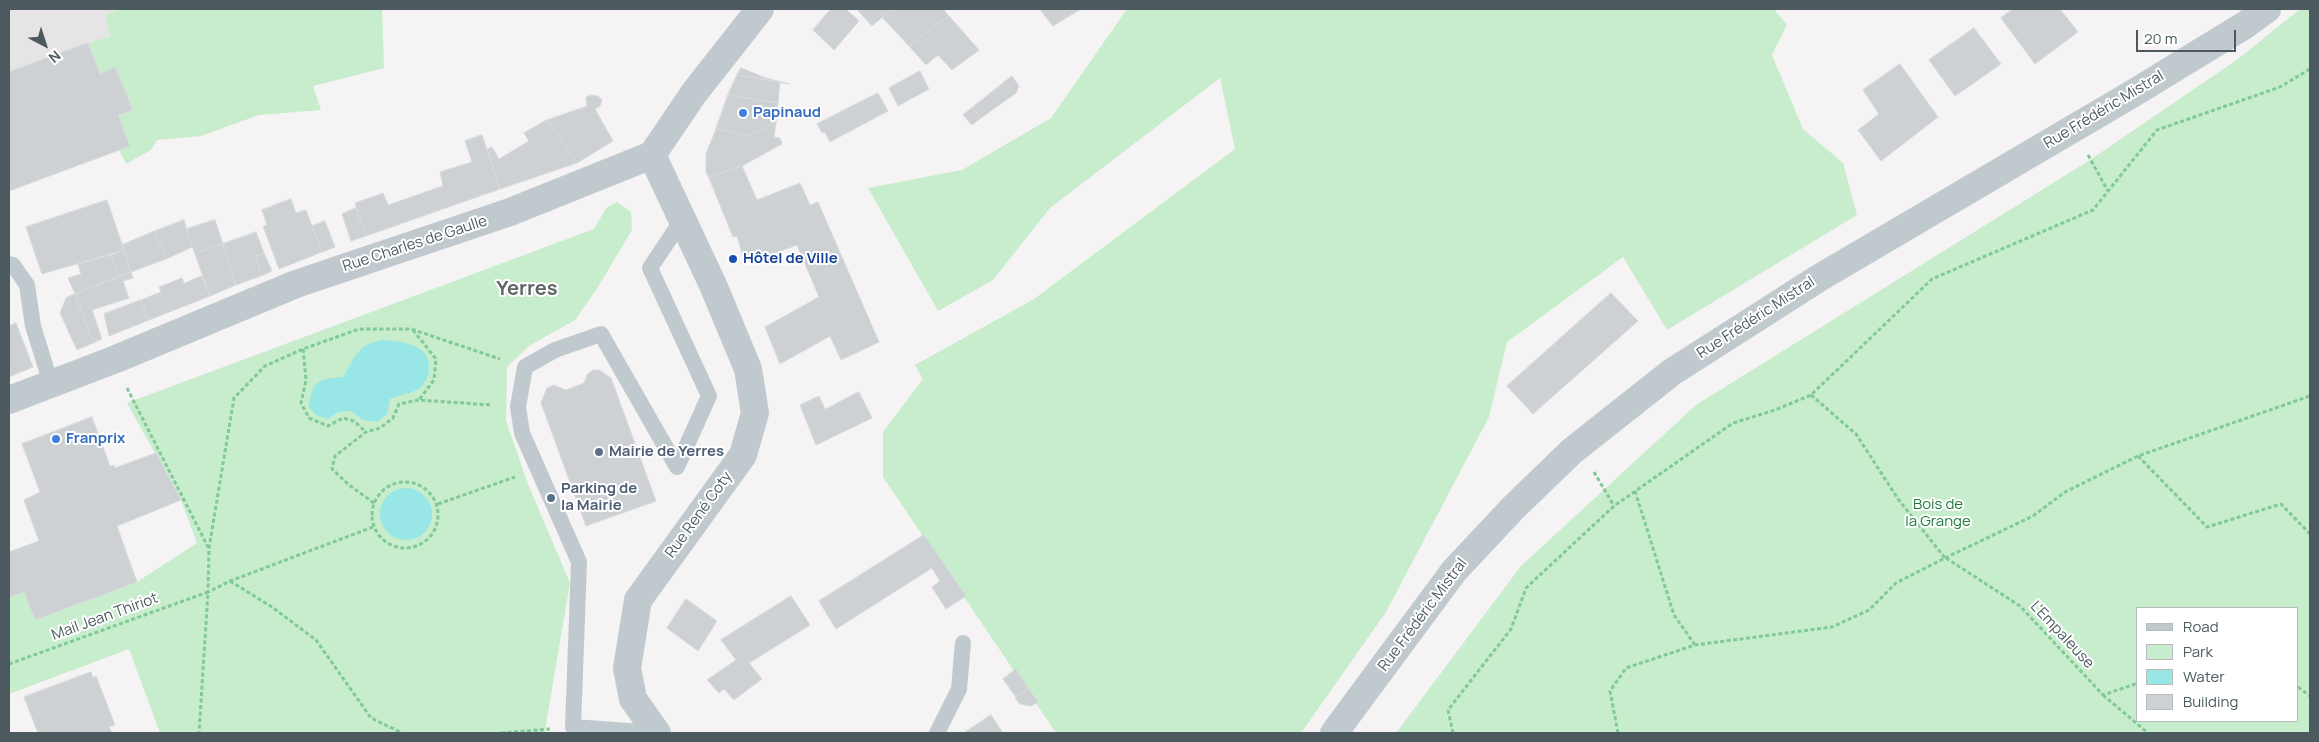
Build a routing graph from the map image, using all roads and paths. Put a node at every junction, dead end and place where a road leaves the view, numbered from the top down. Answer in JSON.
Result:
{"nodes":[{"id":1,"x":760,"y":9,"type":"edge"},
{"id":2,"x":2267,"y":9,"type":"edge"},
{"id":3,"x":2310,"y":69,"type":"edge"},
{"id":4,"x":652,"y":155,"type":"junction"},
{"id":5,"x":2098,"y":174,"type":"dead end"},
{"id":6,"x":2108,"y":191,"type":"junction"},
{"id":7,"x":682,"y":220,"type":"junction"},
{"id":8,"x":9,"y":264,"type":"edge"},
{"id":9,"x":412,"y":329,"type":"junction"},
{"id":10,"x":303,"y":349,"type":"junction"},
{"id":11,"x":525,"y":367,"type":"junction"},
{"id":12,"x":51,"y":384,"type":"junction"},
{"id":13,"x":125,"y":384,"type":"dead end"},
{"id":14,"x":1811,"y":395,"type":"junction"},
{"id":15,"x":2310,"y":396,"type":"edge"},
{"id":16,"x":9,"y":400,"type":"edge"},
{"id":17,"x":418,"y":400,"type":"junction"},
{"id":18,"x":518,"y":407,"type":"junction"},
{"id":19,"x":366,"y":432,"type":"junction"},
{"id":20,"x":2138,"y":456,"type":"junction"},
{"id":21,"x":537,"y":468,"type":"junction"},
{"id":22,"x":1597,"y":474,"type":"dead end"},
{"id":23,"x":1635,"y":491,"type":"junction"},
{"id":24,"x":374,"y":503,"type":"junction"},
{"id":25,"x":438,"y":504,"type":"junction"},
{"id":26,"x":1614,"y":506,"type":"junction"},
{"id":27,"x":373,"y":527,"type":"junction"},
{"id":28,"x":2310,"y":534,"type":"edge"},
{"id":29,"x":209,"y":548,"type":"junction"},
{"id":30,"x":1945,"y":558,"type":"junction"},
{"id":31,"x":230,"y":581,"type":"junction"},
{"id":32,"x":208,"y":592,"type":"junction"},
{"id":33,"x":963,"y":643,"type":"dead end"},
{"id":34,"x":1695,"y":645,"type":"junction"},
{"id":35,"x":9,"y":664,"type":"edge"},
{"id":36,"x":2136,"y":684,"type":"edge"},
{"id":37,"x":2299,"y":688,"type":"edge"},
{"id":38,"x":2103,"y":696,"type":"junction"},
{"id":39,"x":2310,"y":696,"type":"edge"},
{"id":40,"x":572,"y":727,"type":"junction"},
{"id":41,"x":198,"y":733,"type":"edge"},
{"id":42,"x":402,"y":733,"type":"edge"},
{"id":43,"x":501,"y":733,"type":"edge"},
{"id":44,"x":657,"y":733,"type":"edge"},
{"id":45,"x":937,"y":733,"type":"edge"},
{"id":46,"x":1334,"y":733,"type":"edge"},
{"id":47,"x":1453,"y":733,"type":"edge"},
{"id":48,"x":1618,"y":733,"type":"edge"},
{"id":49,"x":2148,"y":733,"type":"edge"}],
"edges":[{"from":1,"to":4,"type":"street"},
{"from":2,"to":46,"type":"street","name":"Rue Frédéric Mistral"},
{"from":3,"to":6,"type":"path"},
{"from":4,"to":7,"type":"street","name":"Rue René Coty"},
{"from":4,"to":12,"type":"street","name":"Rue Charles de Gaulle"},
{"from":5,"to":6,"type":"path"},
{"from":6,"to":14,"type":"path"},
{"from":7,"to":11,"type":"lane"},
{"from":7,"to":44,"type":"street","name":"Rue René Coty"},
{"from":8,"to":12,"type":"lane"},
{"from":9,"to":10,"type":"path"},
{"from":9,"to":11,"type":"path"},
{"from":9,"to":17,"type":"path"},
{"from":10,"to":19,"type":"path"},
{"from":10,"to":29,"type":"path"},
{"from":11,"to":18,"type":"lane"},
{"from":12,"to":16,"type":"street","name":"Rue Charles de Gaulle"},
{"from":13,"to":29,"type":"path"},
{"from":14,"to":23,"type":"path"},
{"from":14,"to":30,"type":"path","name":"L'Empaleuse"},
{"from":15,"to":20,"type":"path"},
{"from":17,"to":18,"type":"path"},
{"from":17,"to":19,"type":"path"},
{"from":18,"to":21,"type":"lane"},
{"from":19,"to":24,"type":"path"},
{"from":20,"to":28,"type":"path"},
{"from":20,"to":30,"type":"path"},
{"from":21,"to":25,"type":"path"},
{"from":21,"to":40,"type":"lane"},
{"from":22,"to":26,"type":"path"},
{"from":23,"to":26,"type":"path"},
{"from":23,"to":34,"type":"path"},
{"from":24,"to":25,"type":"path"},
{"from":24,"to":27,"type":"path"},
{"from":25,"to":27,"type":"path"},
{"from":26,"to":47,"type":"path"},
{"from":27,"to":31,"type":"path","name":"Mail Jean Thiriot"},
{"from":29,"to":32,"type":"path"},
{"from":30,"to":34,"type":"path"},
{"from":30,"to":38,"type":"path","name":"L'Empaleuse"},
{"from":31,"to":32,"type":"path","name":"Mail Jean Thiriot"},
{"from":31,"to":42,"type":"path"},
{"from":32,"to":35,"type":"path","name":"Mail Jean Thiriot"},
{"from":32,"to":41,"type":"path"},
{"from":33,"to":45,"type":"lane"},
{"from":34,"to":48,"type":"path"},
{"from":36,"to":38,"type":"path"},
{"from":37,"to":39,"type":"path"},
{"from":38,"to":49,"type":"path","name":"L'Empaleuse"},
{"from":40,"to":43,"type":"path"},
{"from":40,"to":44,"type":"lane"}]}
